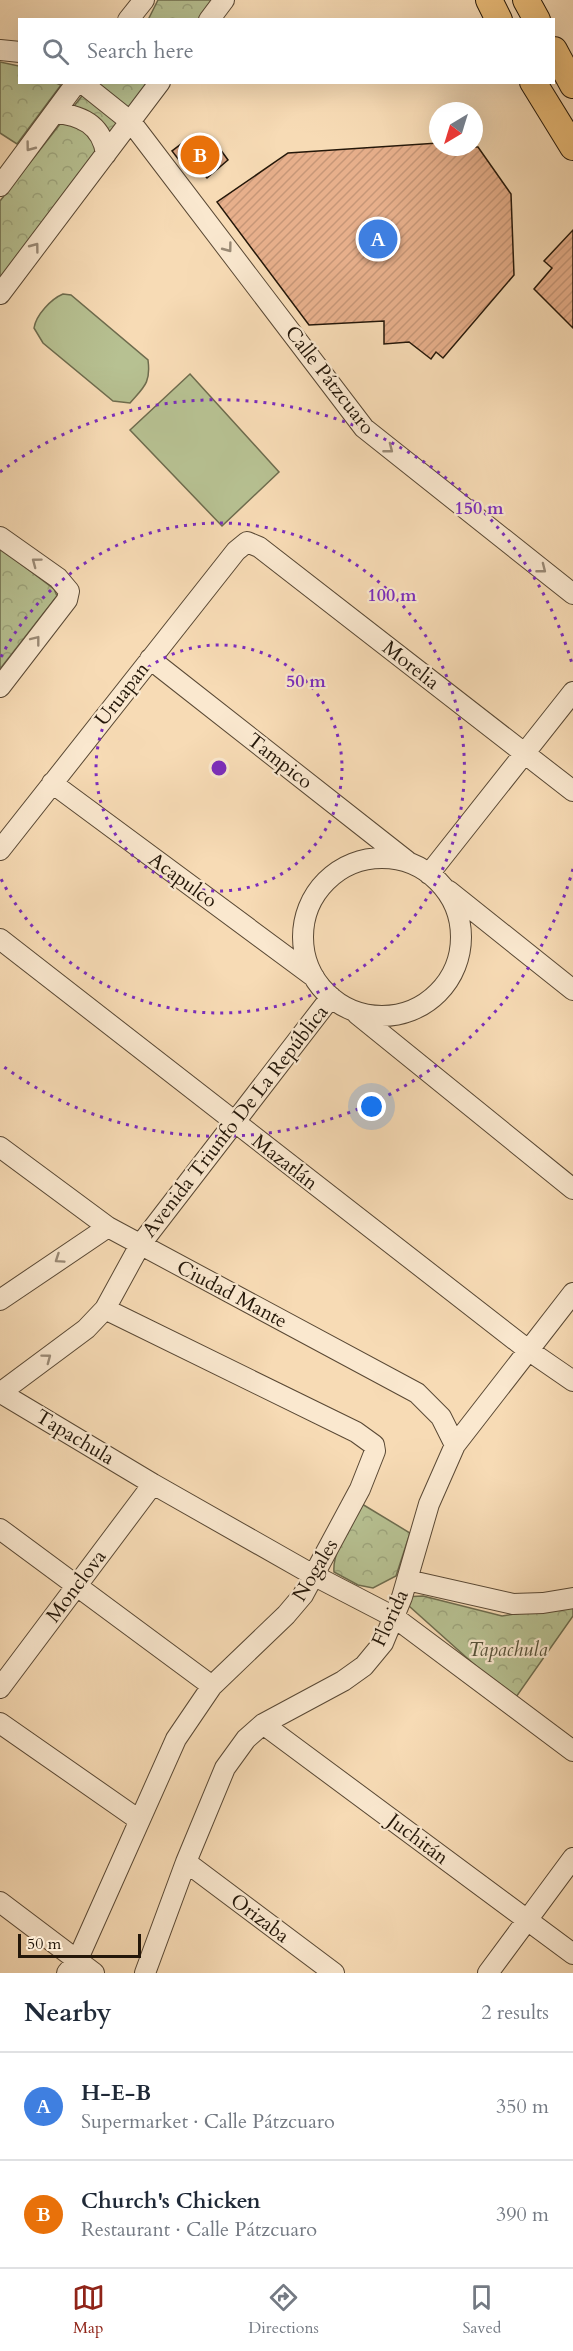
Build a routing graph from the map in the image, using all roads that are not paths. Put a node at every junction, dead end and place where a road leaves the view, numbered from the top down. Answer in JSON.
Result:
{"nodes":[{"id":1,"x":224,"y":0,"type":"edge"},
{"id":2,"x":489,"y":0,"type":"edge"},
{"id":3,"x":526,"y":0,"type":"edge"},
{"id":4,"x":210,"y":18,"type":"edge"},
{"id":5,"x":498,"y":18,"type":"edge"},
{"id":6,"x":536,"y":18,"type":"edge"},
{"id":7,"x":0,"y":50,"type":"edge"},
{"id":8,"x":18,"y":52,"type":"edge"},
{"id":9,"x":555,"y":52,"type":"edge"},
{"id":10,"x":77,"y":84,"type":"edge"},
{"id":11,"x":82,"y":84,"type":"edge"},
{"id":12,"x":159,"y":84,"type":"edge"},
{"id":13,"x":534,"y":85,"type":"edge"},
{"id":14,"x":573,"y":85,"type":"edge"},
{"id":15,"x":55,"y":113,"type":"junction"},
{"id":16,"x":573,"y":113,"type":"edge"},
{"id":17,"x":131,"y":122,"type":"junction"},
{"id":18,"x":573,"y":147,"type":"edge"},
{"id":19,"x":106,"y":154,"type":"junction"},
{"id":20,"x":0,"y":186,"type":"edge"},
{"id":21,"x":0,"y":294,"type":"edge"},
{"id":22,"x":0,"y":537,"type":"edge"},
{"id":23,"x":247,"y":542,"type":"joint"},
{"id":24,"x":573,"y":594,"type":"edge"},
{"id":25,"x":150,"y":658,"type":"junction"},
{"id":26,"x":0,"y":687,"type":"edge"},
{"id":27,"x":573,"y":692,"type":"edge"},
{"id":28,"x":524,"y":754,"type":"junction"},
{"id":29,"x":52,"y":783,"type":"junction"},
{"id":30,"x":573,"y":791,"type":"edge"},
{"id":31,"x":0,"y":849,"type":"edge"},
{"id":32,"x":410,"y":863,"type":"junction"},
{"id":33,"x":434,"y":879,"type":"junction"},
{"id":34,"x":0,"y":939,"type":"edge"},
{"id":35,"x":314,"y":977,"type":"junction"},
{"id":36,"x":573,"y":990,"type":"edge"},
{"id":37,"x":331,"y":997,"type":"junction"},
{"id":38,"x":352,"y":1010,"type":"junction"},
{"id":39,"x":233,"y":1122,"type":"junction"},
{"id":40,"x":0,"y":1147,"type":"edge"},
{"id":41,"x":573,"y":1189,"type":"edge"},
{"id":42,"x":108,"y":1227,"type":"junction"},
{"id":43,"x":140,"y":1245,"type":"junction"},
{"id":44,"x":573,"y":1293,"type":"edge"},
{"id":45,"x":0,"y":1300,"type":"edge"},
{"id":46,"x":105,"y":1309,"type":"junction"},
{"id":47,"x":528,"y":1350,"type":"junction"},
{"id":48,"x":573,"y":1381,"type":"edge"},
{"id":49,"x":0,"y":1393,"type":"edge"},
{"id":50,"x":455,"y":1445,"type":"junction"},
{"id":51,"x":153,"y":1484,"type":"junction"},
{"id":52,"x":0,"y":1529,"type":"edge"},
{"id":53,"x":315,"y":1576,"type":"junction"},
{"id":54,"x":407,"y":1580,"type":"junction"},
{"id":55,"x":76,"y":1586,"type":"junction"},
{"id":56,"x":573,"y":1598,"type":"edge"},
{"id":57,"x":394,"y":1617,"type":"junction"},
{"id":58,"x":212,"y":1686,"type":"junction"},
{"id":59,"x":0,"y":1688,"type":"edge"},
{"id":60,"x":0,"y":1723,"type":"edge"},
{"id":61,"x":263,"y":1724,"type":"junction"},
{"id":62,"x":573,"y":1751,"type":"edge"},
{"id":63,"x":139,"y":1820,"type":"junction"},
{"id":64,"x":573,"y":1858,"type":"edge"},
{"id":65,"x":186,"y":1862,"type":"junction"},
{"id":66,"x":0,"y":1902,"type":"edge"},
{"id":67,"x":527,"y":1920,"type":"junction"},
{"id":68,"x":573,"y":1954,"type":"edge"},
{"id":69,"x":72,"y":1967,"type":"edge"},
{"id":70,"x":94,"y":1973,"type":"edge"},
{"id":71,"x":146,"y":1973,"type":"edge"},
{"id":72,"x":334,"y":1973,"type":"edge"},
{"id":73,"x":488,"y":1973,"type":"edge"}],
"edges":[{"from":1,"to":4,"type":"street"},
{"from":2,"to":5,"type":"main road"},
{"from":3,"to":6,"type":"main road"},
{"from":7,"to":8,"type":"street"},
{"from":9,"to":14,"type":"main road"},
{"from":10,"to":15,"type":"street"},
{"from":11,"to":17,"type":"street","name":"Calle Pátzcuaro"},
{"from":12,"to":17,"type":"street"},
{"from":13,"to":16,"type":"main road"},
{"from":13,"to":18,"type":"main road"},
{"from":15,"to":19,"type":"street"},
{"from":15,"to":20,"type":"street","one_way":true},
{"from":17,"to":19,"type":"street"},
{"from":17,"to":24,"type":"street","name":"Calle Pátzcuaro","one_way":true},
{"from":21,"to":19,"type":"street","one_way":true},
{"from":26,"to":22,"type":"street","one_way":true},
{"from":23,"to":25,"type":"street","name":"Uruapan"},
{"from":23,"to":28,"type":"street","name":"Morelia"},
{"from":25,"to":29,"type":"street","name":"Uruapan"},
{"from":25,"to":32,"type":"street","name":"Tampico"},
{"from":27,"to":28,"type":"street"},
{"from":28,"to":30,"type":"street","name":"Morelia"},
{"from":28,"to":33,"type":"street"},
{"from":29,"to":31,"type":"street","name":"Uruapan"},
{"from":29,"to":35,"type":"street","name":"Acapulco"},
{"from":32,"to":33,"type":"street"},
{"from":32,"to":35,"type":"street"},
{"from":33,"to":36,"type":"street"},
{"from":33,"to":38,"type":"street"},
{"from":34,"to":39,"type":"street","name":"Mazatlán"},
{"from":35,"to":37,"type":"street"},
{"from":37,"to":38,"type":"street"},
{"from":37,"to":39,"type":"street","name":"Avenida Triunfo De La República"},
{"from":38,"to":41,"type":"street"},
{"from":39,"to":43,"type":"street","name":"Avenida Triunfo De La República"},
{"from":39,"to":47,"type":"street","name":"Mazatlán"},
{"from":40,"to":42,"type":"street","name":"Ciudad Mante"},
{"from":42,"to":43,"type":"street","name":"Ciudad Mante"},
{"from":42,"to":45,"type":"street","one_way":true},
{"from":43,"to":46,"type":"street"},
{"from":43,"to":50,"type":"street","name":"Ciudad Mante"},
{"from":44,"to":47,"type":"street","name":"Florida"},
{"from":49,"to":46,"type":"street","one_way":true},
{"from":46,"to":53,"type":"street","name":"Nogales"},
{"from":47,"to":48,"type":"street","name":"Mazatlán"},
{"from":47,"to":50,"type":"street","name":"Florida"},
{"from":49,"to":51,"type":"street","name":"Tapachula"},
{"from":50,"to":54,"type":"street","name":"Florida"},
{"from":51,"to":53,"type":"street","name":"Tapachula"},
{"from":51,"to":55,"type":"street","name":"Monclova"},
{"from":52,"to":55,"type":"street"},
{"from":53,"to":57,"type":"street","name":"Tapachula"},
{"from":53,"to":58,"type":"street","name":"Nogales"},
{"from":54,"to":56,"type":"street"},
{"from":54,"to":57,"type":"street","name":"Florida"},
{"from":55,"to":58,"type":"street"},
{"from":55,"to":59,"type":"street","name":"Monclova"},
{"from":57,"to":61,"type":"street","name":"Florida"},
{"from":57,"to":62,"type":"street","name":"Tapachula"},
{"from":58,"to":63,"type":"street","name":"Nogales"},
{"from":60,"to":63,"type":"street"},
{"from":61,"to":65,"type":"street","name":"Florida"},
{"from":61,"to":67,"type":"street","name":"Juchitán"},
{"from":63,"to":69,"type":"street","name":"Nogales"},
{"from":64,"to":67,"type":"street"},
{"from":65,"to":71,"type":"street","name":"Florida"},
{"from":65,"to":72,"type":"street","name":"Orizaba"},
{"from":66,"to":69,"type":"street"},
{"from":67,"to":68,"type":"street","name":"Juchitán"},
{"from":67,"to":73,"type":"street"},
{"from":69,"to":70,"type":"street"}]}
